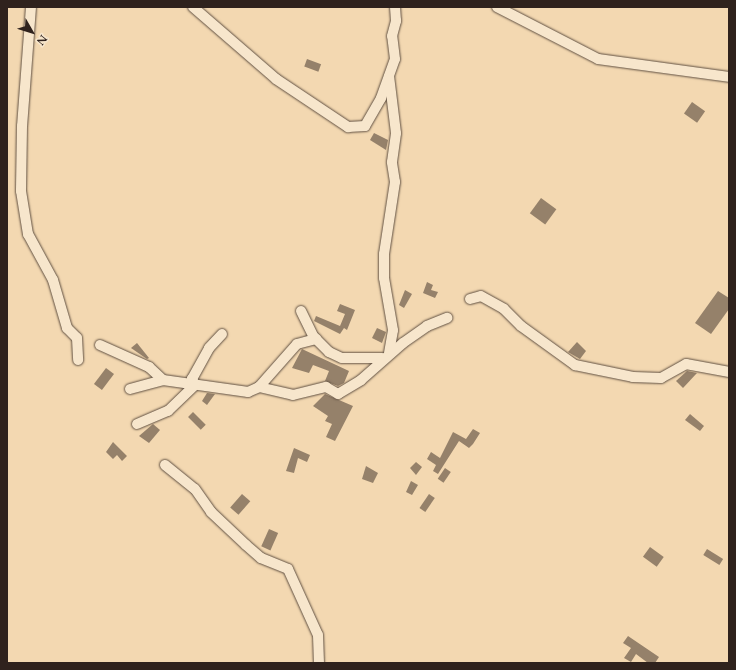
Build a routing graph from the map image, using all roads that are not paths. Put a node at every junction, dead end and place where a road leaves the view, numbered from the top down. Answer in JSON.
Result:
{"nodes":[{"id":1,"x":31,"y":7,"type":"edge"},
{"id":2,"x":193,"y":7,"type":"edge"},
{"id":3,"x":395,"y":7,"type":"edge"},
{"id":4,"x":497,"y":7,"type":"edge"},
{"id":5,"x":389,"y":76,"type":"junction"},
{"id":6,"x":729,"y":77,"type":"edge"},
{"id":7,"x":470,"y":299,"type":"dead end"},
{"id":8,"x":301,"y":311,"type":"dead end"},
{"id":9,"x":447,"y":318,"type":"dead end"},
{"id":10,"x":222,"y":334,"type":"dead end"},
{"id":11,"x":316,"y":340,"type":"junction"},
{"id":12,"x":100,"y":345,"type":"dead end"},
{"id":13,"x":385,"y":356,"type":"junction"},
{"id":14,"x":78,"y":360,"type":"dead end"},
{"id":15,"x":729,"y":372,"type":"edge"},
{"id":16,"x":163,"y":380,"type":"junction"},
{"id":17,"x":195,"y":385,"type":"junction"},
{"id":18,"x":259,"y":387,"type":"junction"},
{"id":19,"x":130,"y":389,"type":"dead end"},
{"id":20,"x":138,"y":424,"type":"dead end"},
{"id":21,"x":165,"y":465,"type":"dead end"},
{"id":22,"x":319,"y":662,"type":"edge"}],
"edges":[{"from":1,"to":14,"type":"street"},
{"from":2,"to":5,"type":"street"},
{"from":3,"to":5,"type":"street"},
{"from":4,"to":6,"type":"street"},
{"from":5,"to":13,"type":"street"},
{"from":7,"to":15,"type":"street"},
{"from":8,"to":11,"type":"street"},
{"from":9,"to":13,"type":"street"},
{"from":10,"to":17,"type":"street"},
{"from":11,"to":13,"type":"street"},
{"from":11,"to":18,"type":"street"},
{"from":12,"to":16,"type":"street"},
{"from":13,"to":18,"type":"street"},
{"from":16,"to":17,"type":"street"},
{"from":16,"to":19,"type":"street"},
{"from":17,"to":18,"type":"street"},
{"from":17,"to":20,"type":"street"},
{"from":21,"to":22,"type":"street"}]}
